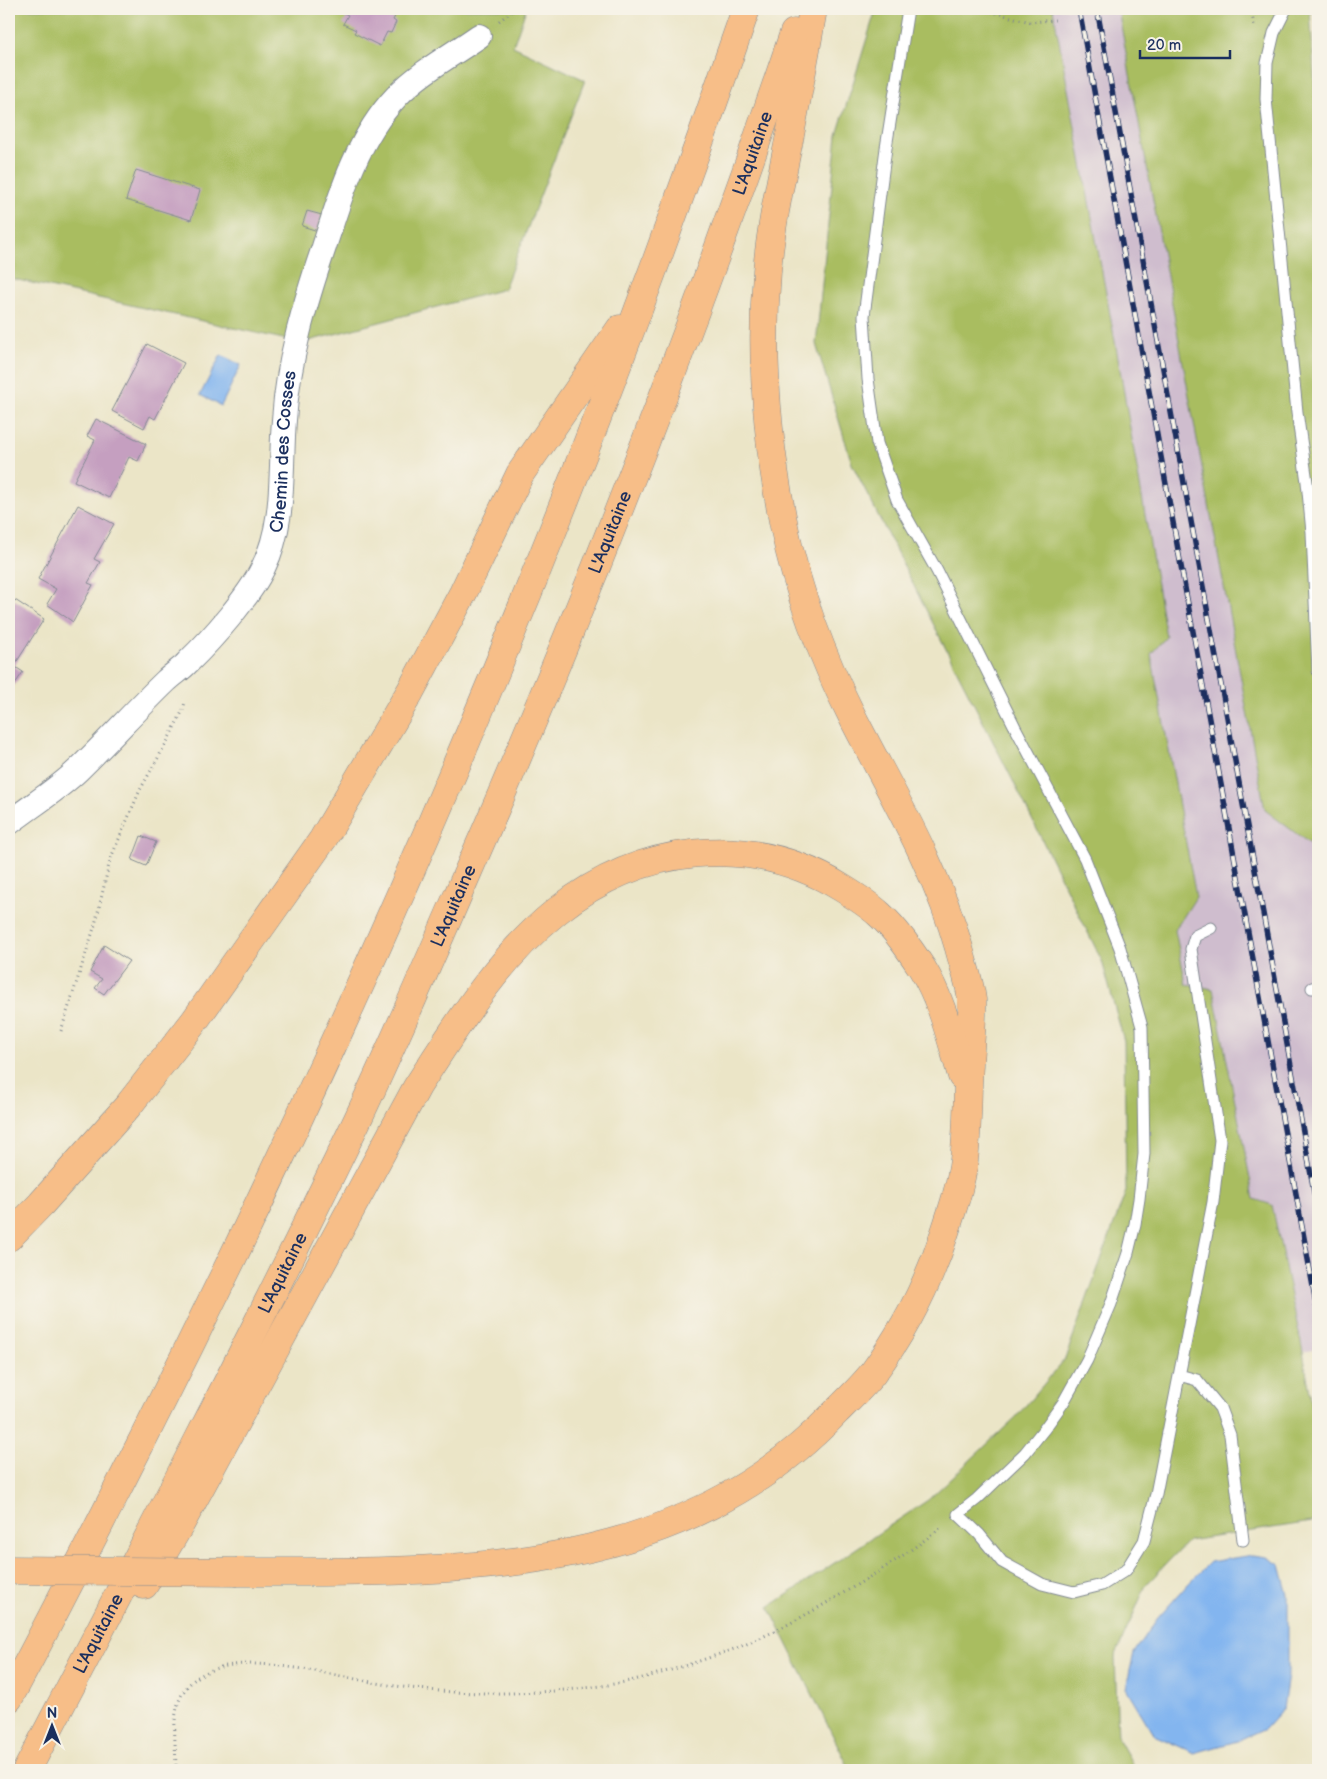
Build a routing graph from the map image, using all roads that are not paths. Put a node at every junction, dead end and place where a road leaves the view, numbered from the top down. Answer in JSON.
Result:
{"nodes":[{"id":1,"x":746,"y":9,"type":"edge"},
{"id":2,"x":803,"y":9,"type":"edge"},
{"id":3,"x":813,"y":9,"type":"edge"},
{"id":4,"x":908,"y":9,"type":"edge"},
{"id":5,"x":1286,"y":9,"type":"edge"},
{"id":6,"x":479,"y":36,"type":"dead end"},
{"id":7,"x":646,"y":291,"type":"junction"},
{"id":8,"x":1318,"y":671,"type":"edge"},
{"id":9,"x":9,"y":823,"type":"edge"},
{"id":10,"x":1211,"y":928,"type":"dead end"},
{"id":11,"x":967,"y":1094,"type":"junction"},
{"id":12,"x":9,"y":1237,"type":"edge"},
{"id":13,"x":1179,"y":1375,"type":"junction"},
{"id":14,"x":1242,"y":1540,"type":"dead end"},
{"id":15,"x":9,"y":1570,"type":"edge"},
{"id":16,"x":9,"y":1698,"type":"edge"},
{"id":17,"x":27,"y":1770,"type":"edge"},
{"id":18,"x":34,"y":1770,"type":"edge"}],
"edges":[{"from":1,"to":7,"type":"highway"},
{"from":2,"to":17,"type":"highway","name":"L'Aquitaine"},
{"from":3,"to":11,"type":"highway"},
{"from":4,"to":13,"type":"lane"},
{"from":5,"to":8,"type":"lane"},
{"from":6,"to":9,"type":"street","name":"Chemin des Cosses"},
{"from":7,"to":12,"type":"highway"},
{"from":7,"to":16,"type":"highway"},
{"from":10,"to":13,"type":"lane"},
{"from":11,"to":15,"type":"highway","bridge":true},
{"from":11,"to":18,"type":"highway"},
{"from":13,"to":14,"type":"lane"}]}
